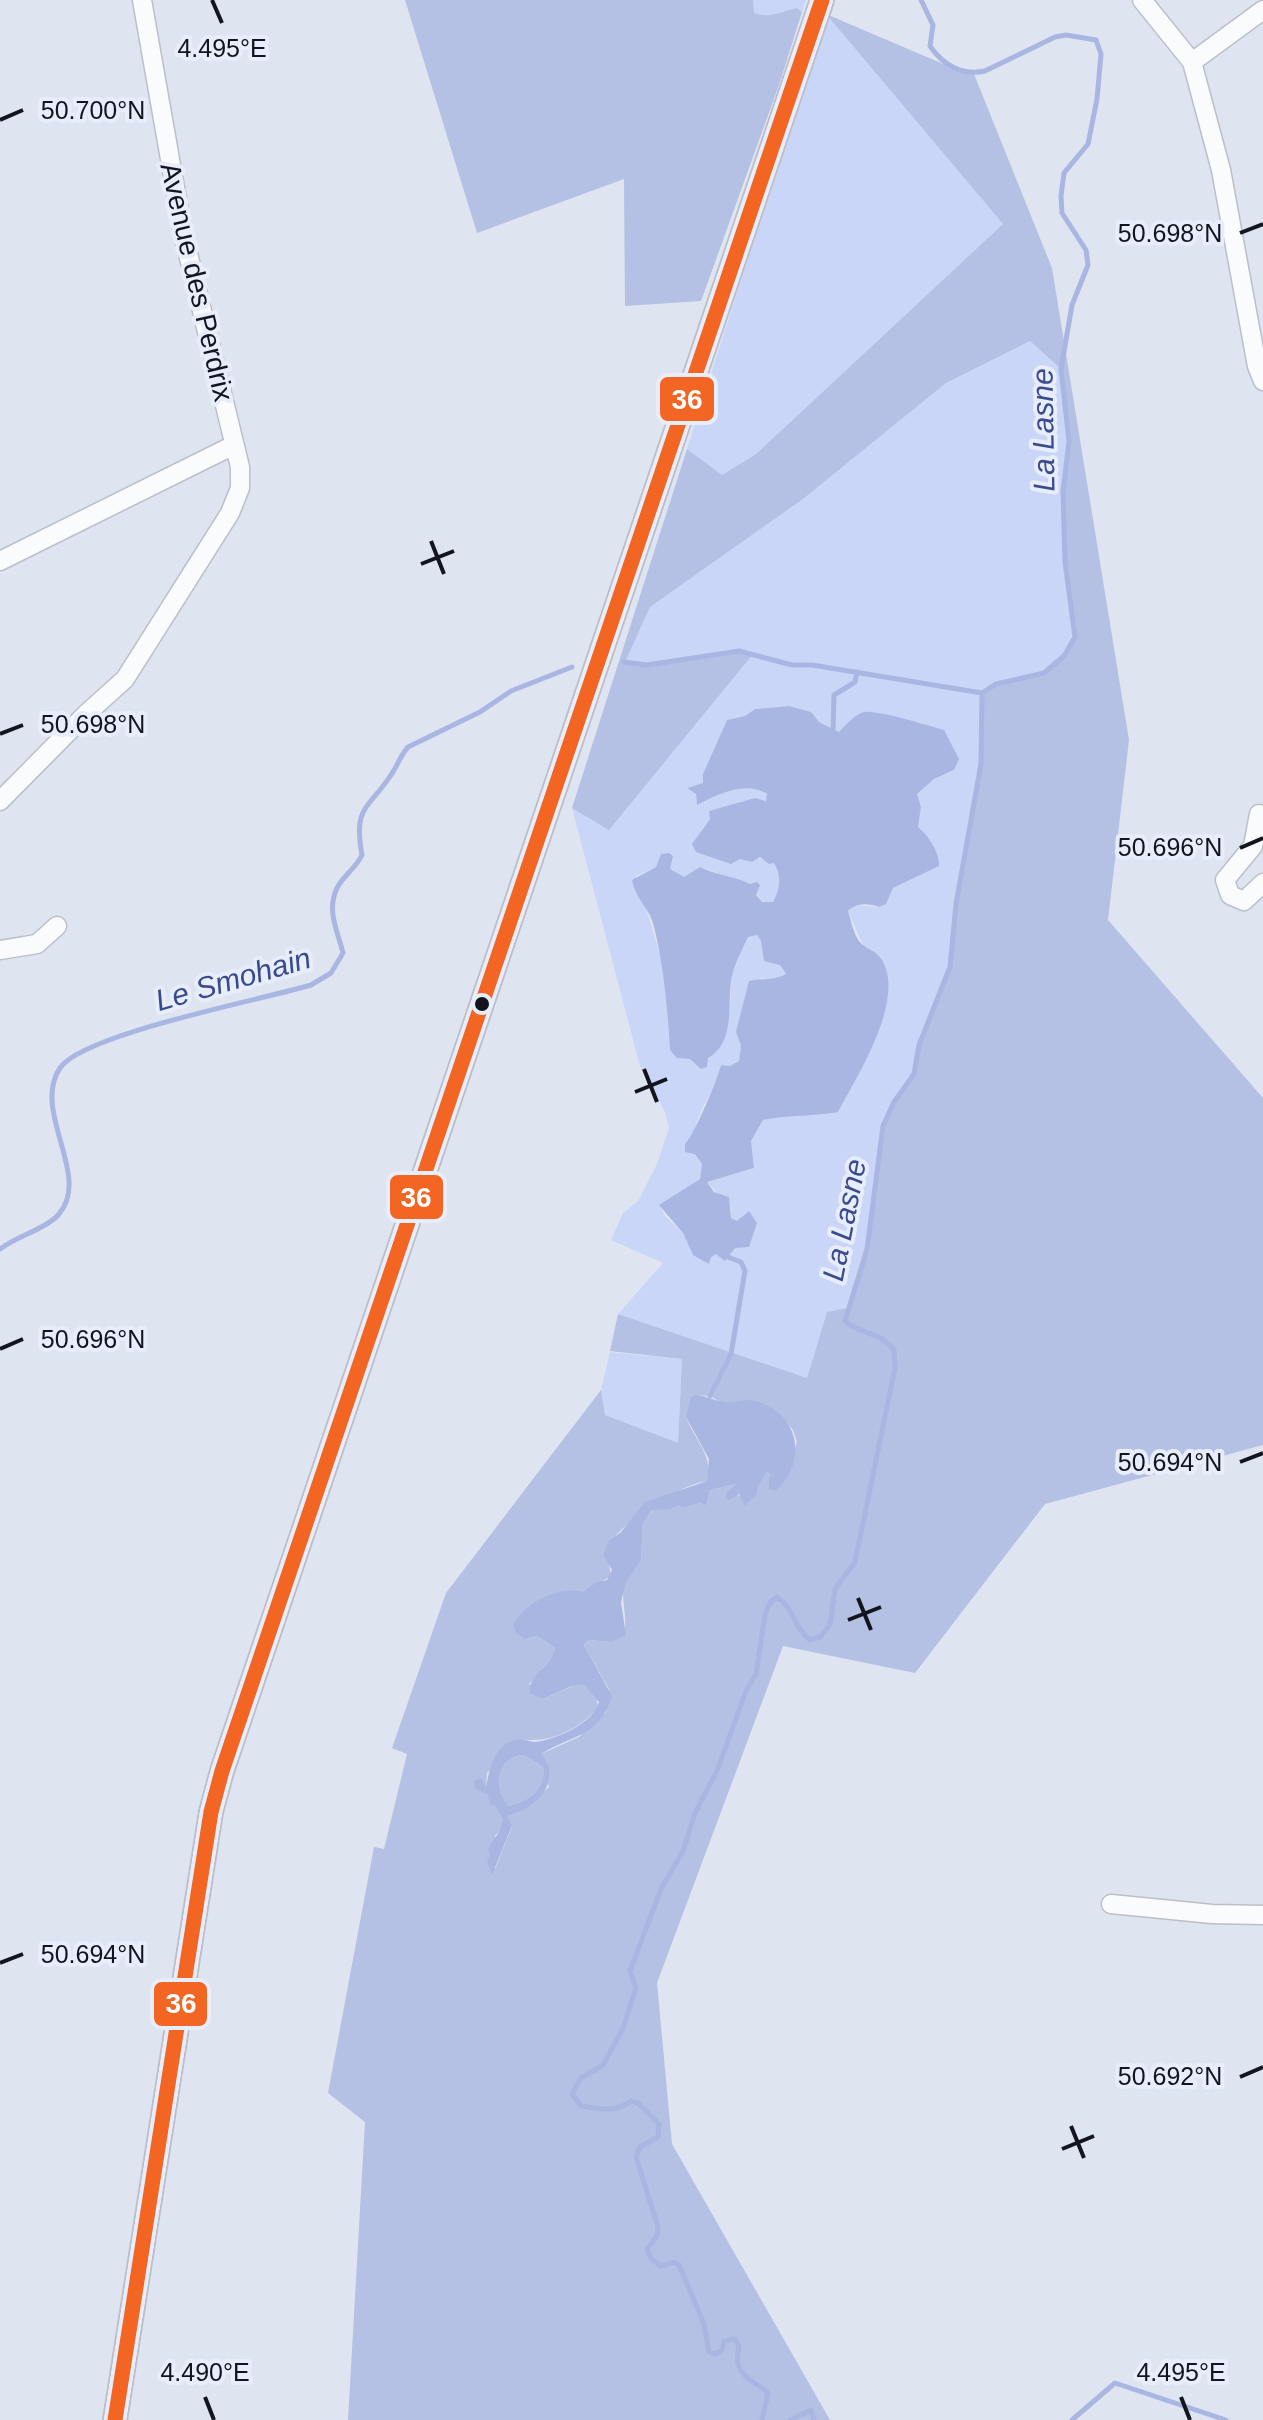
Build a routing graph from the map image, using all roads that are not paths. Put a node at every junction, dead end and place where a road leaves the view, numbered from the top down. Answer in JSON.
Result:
{"nodes":[{"id":1,"x":142,"y":0,"type":"edge"},
{"id":2,"x":822,"y":0,"type":"edge"},
{"id":3,"x":1142,"y":0,"type":"edge"},
{"id":4,"x":1263,"y":10,"type":"edge"},
{"id":5,"x":1192,"y":62,"type":"junction"},
{"id":6,"x":1263,"y":381,"type":"edge"},
{"id":7,"x":234,"y":445,"type":"junction"},
{"id":8,"x":0,"y":561,"type":"edge"},
{"id":9,"x":0,"y":802,"type":"edge"},
{"id":10,"x":1259,"y":814,"type":"dead end"},
{"id":11,"x":1263,"y":883,"type":"edge"},
{"id":12,"x":57,"y":926,"type":"dead end"},
{"id":13,"x":0,"y":950,"type":"edge"},
{"id":14,"x":1111,"y":1904,"type":"dead end"},
{"id":15,"x":1263,"y":1914,"type":"edge"},
{"id":16,"x":116,"y":2420,"type":"edge"}],
"edges":[{"from":1,"to":7,"type":"street","name":"Avenue des Perdrix"},
{"from":2,"to":16,"type":"street"},
{"from":3,"to":5,"type":"street"},
{"from":4,"to":5,"type":"street"},
{"from":5,"to":6,"type":"street"},
{"from":7,"to":8,"type":"street"},
{"from":7,"to":9,"type":"street","name":"Avenue des Perdrix"},
{"from":10,"to":11,"type":"street"},
{"from":12,"to":13,"type":"street"},
{"from":14,"to":15,"type":"street"}]}
